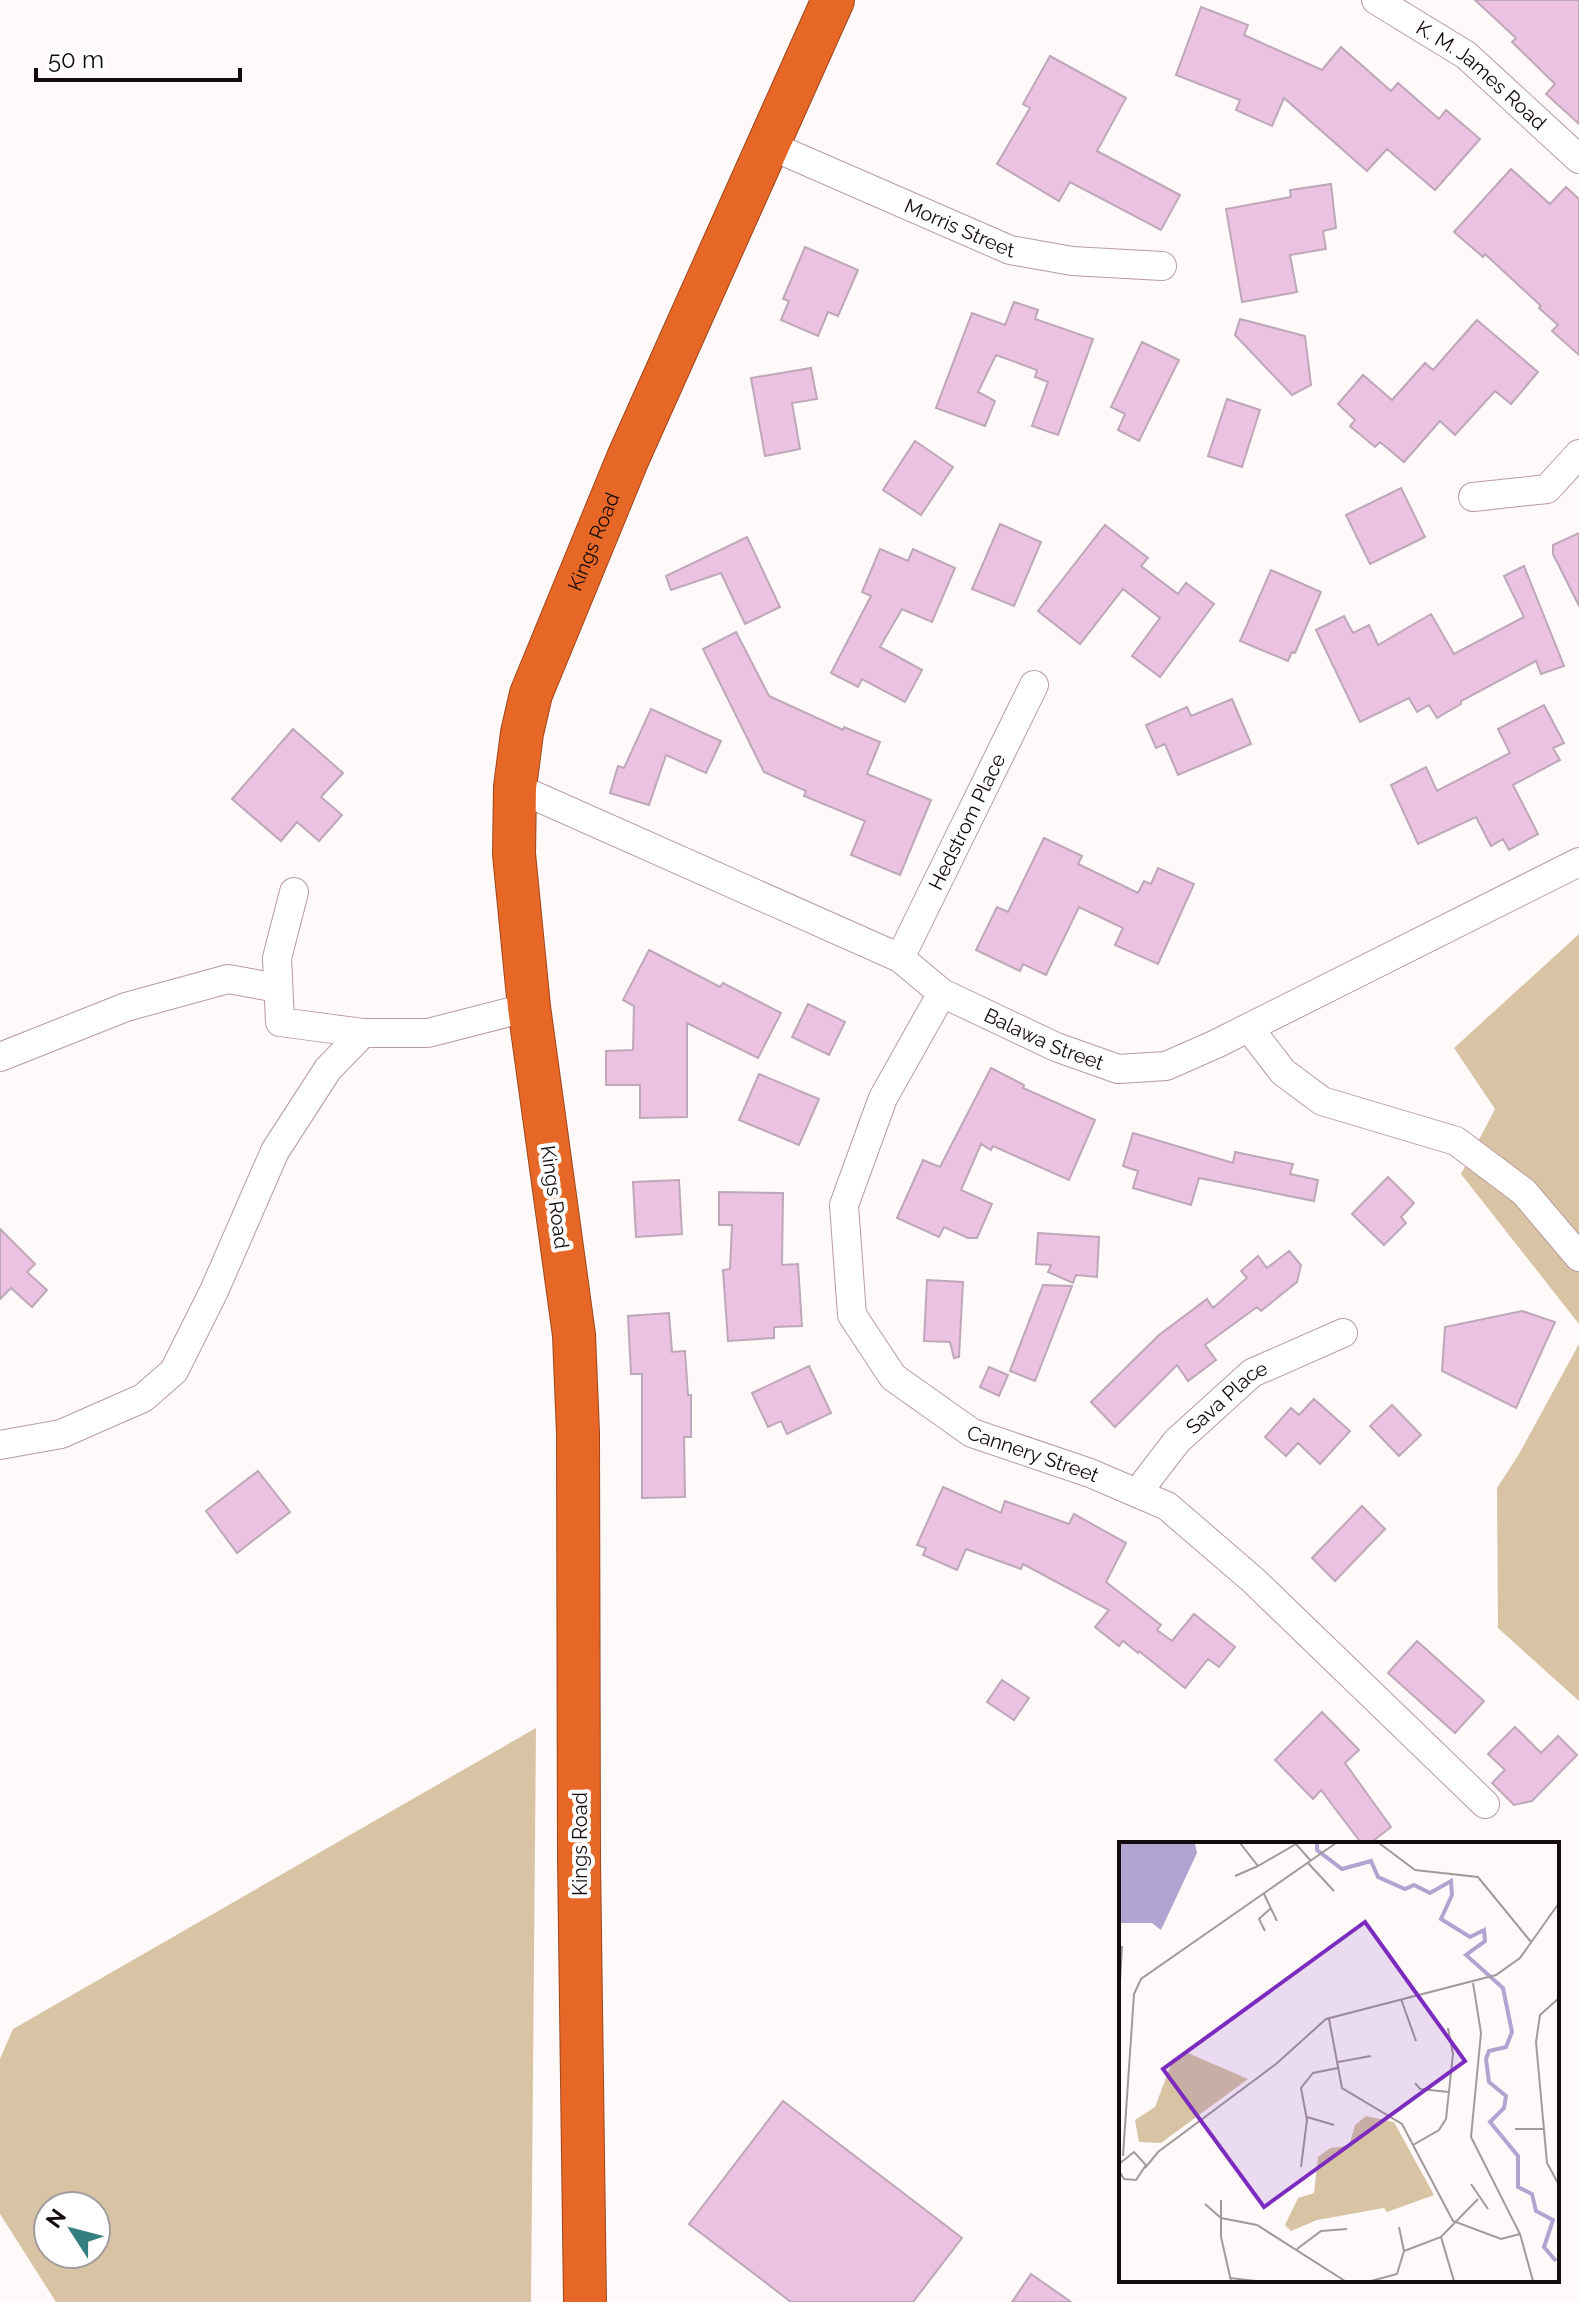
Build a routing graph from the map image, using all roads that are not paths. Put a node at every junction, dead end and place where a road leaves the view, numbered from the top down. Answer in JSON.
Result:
{"nodes":[{"id":1,"x":833,"y":0,"type":"edge"},
{"id":2,"x":1376,"y":0,"type":"edge"},
{"id":3,"x":769,"y":145,"type":"junction"},
{"id":4,"x":1579,"y":159,"type":"edge"},
{"id":5,"x":1162,"y":266,"type":"dead end"},
{"id":6,"x":1579,"y":454,"type":"edge"},
{"id":7,"x":1473,"y":497,"type":"dead end"},
{"id":8,"x":1034,"y":685,"type":"dead end"},
{"id":9,"x":515,"y":787,"type":"junction"},
{"id":10,"x":1579,"y":862,"type":"edge"},
{"id":11,"x":294,"y":892,"type":"dead end"},
{"id":12,"x":900,"y":958,"type":"junction"},
{"id":13,"x":278,"y":988,"type":"junction"},
{"id":14,"x":942,"y":993,"type":"junction"},
{"id":15,"x":529,"y":1007,"type":"junction"},
{"id":16,"x":1249,"y":1028,"type":"junction"},
{"id":17,"x":363,"y":1033,"type":"junction"},
{"id":18,"x":0,"y":1057,"type":"edge"},
{"id":19,"x":1575,"y":1246,"type":"edge"},
{"id":20,"x":1343,"y":1333,"type":"dead end"},
{"id":21,"x":0,"y":1445,"type":"edge"},
{"id":22,"x":1137,"y":1493,"type":"junction"},
{"id":23,"x":1485,"y":1804,"type":"dead end"},
{"id":24,"x":585,"y":2302,"type":"edge"}],
"edges":[{"from":1,"to":3,"type":"highway","name":"Kings Road"},
{"from":2,"to":4,"type":"street","name":"K. M. James Road"},
{"from":3,"to":5,"type":"street","name":"Morris Street"},
{"from":3,"to":9,"type":"highway","name":"Kings Road"},
{"from":6,"to":7,"type":"street"},
{"from":8,"to":12,"type":"street","name":"Hedstrom Place"},
{"from":9,"to":12,"type":"street","name":"Balawa Street"},
{"from":9,"to":15,"type":"highway","name":"Kings Road"},
{"from":10,"to":16,"type":"street","name":"Balawa Street"},
{"from":11,"to":13,"type":"street"},
{"from":12,"to":14,"type":"street","name":"Balawa Street"},
{"from":13,"to":17,"type":"street"},
{"from":13,"to":18,"type":"street"},
{"from":14,"to":16,"type":"street","name":"Balawa Street"},
{"from":14,"to":22,"type":"street","name":"Cannery Street"},
{"from":15,"to":17,"type":"street"},
{"from":15,"to":24,"type":"highway","name":"Kings Road"},
{"from":16,"to":19,"type":"street"},
{"from":17,"to":21,"type":"street"},
{"from":20,"to":22,"type":"street","name":"Sava Place"},
{"from":22,"to":23,"type":"street","name":"Cannery Street"}]}
